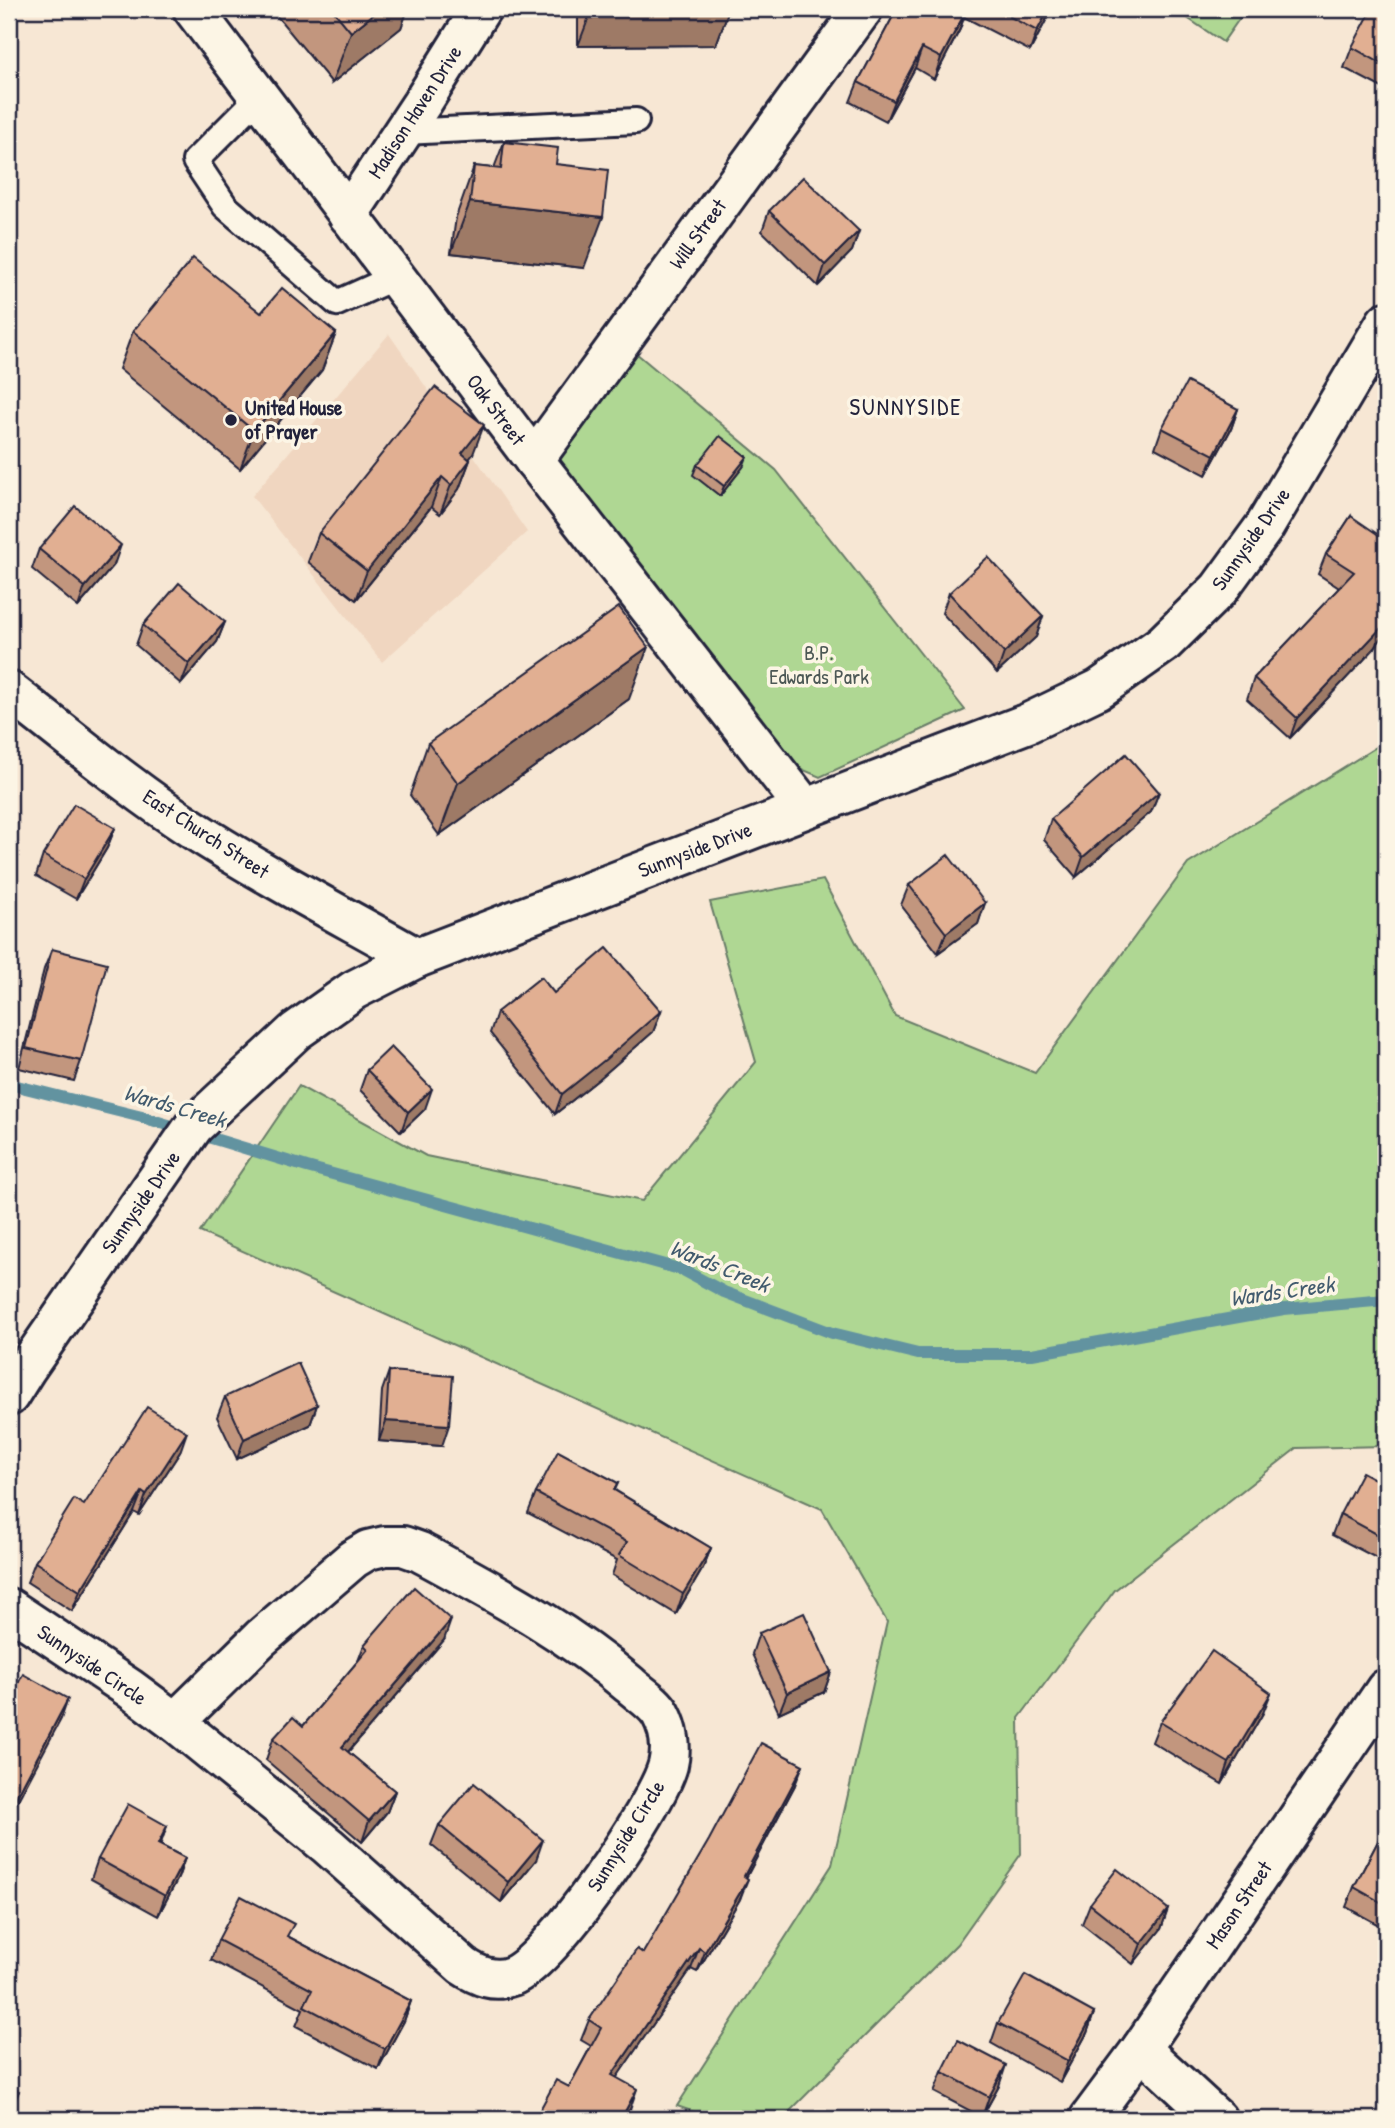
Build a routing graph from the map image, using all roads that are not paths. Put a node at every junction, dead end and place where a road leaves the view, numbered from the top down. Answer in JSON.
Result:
{"nodes":[{"id":1,"x":193,"y":9,"type":"edge"},
{"id":2,"x":481,"y":9,"type":"edge"},
{"id":3,"x":863,"y":9,"type":"edge"},
{"id":4,"x":259,"y":97,"type":"junction"},
{"id":5,"x":636,"y":121,"type":"dead end"},
{"id":6,"x":403,"y":132,"type":"junction"},
{"id":7,"x":348,"y":215,"type":"junction"},
{"id":8,"x":395,"y":277,"type":"junction"},
{"id":9,"x":1386,"y":322,"type":"edge"},
{"id":10,"x":534,"y":460,"type":"junction"},
{"id":11,"x":9,"y":691,"type":"edge"},
{"id":12,"x":805,"y":808,"type":"junction"},
{"id":13,"x":417,"y":958,"type":"junction"},
{"id":14,"x":9,"y":1396,"type":"edge"},
{"id":15,"x":9,"y":1608,"type":"edge"},
{"id":16,"x":1386,"y":1689,"type":"edge"},
{"id":17,"x":175,"y":1722,"type":"junction"},
{"id":18,"x":1141,"y":2049,"type":"junction"},
{"id":19,"x":1089,"y":2119,"type":"edge"},
{"id":20,"x":1217,"y":2119,"type":"edge"}],
"edges":[{"from":1,"to":4,"type":"street","name":"Oak Street"},
{"from":2,"to":6,"type":"street","name":"Madison Haven Drive"},
{"from":3,"to":10,"type":"street","name":"Will Street"},
{"from":4,"to":7,"type":"street","name":"Oak Street"},
{"from":4,"to":8,"type":"lane"},
{"from":5,"to":6,"type":"lane"},
{"from":6,"to":7,"type":"street","name":"Madison Haven Drive"},
{"from":7,"to":8,"type":"street","name":"Oak Street"},
{"from":8,"to":10,"type":"street","name":"Oak Street"},
{"from":9,"to":12,"type":"street","name":"Sunnyside Drive"},
{"from":10,"to":12,"type":"street","name":"Oak Street"},
{"from":11,"to":13,"type":"street","name":"East Church Street"},
{"from":12,"to":13,"type":"street","name":"Sunnyside Drive"},
{"from":13,"to":14,"type":"street","name":"Sunnyside Drive"},
{"from":15,"to":17,"type":"street","name":"Sunnyside Circle"},
{"from":16,"to":18,"type":"street","name":"Mason Street"},
{"from":17,"to":17,"type":"street","name":"Sunnyside Circle"},
{"from":18,"to":19,"type":"street","name":"Mason Street"},
{"from":18,"to":20,"type":"street"}]}
